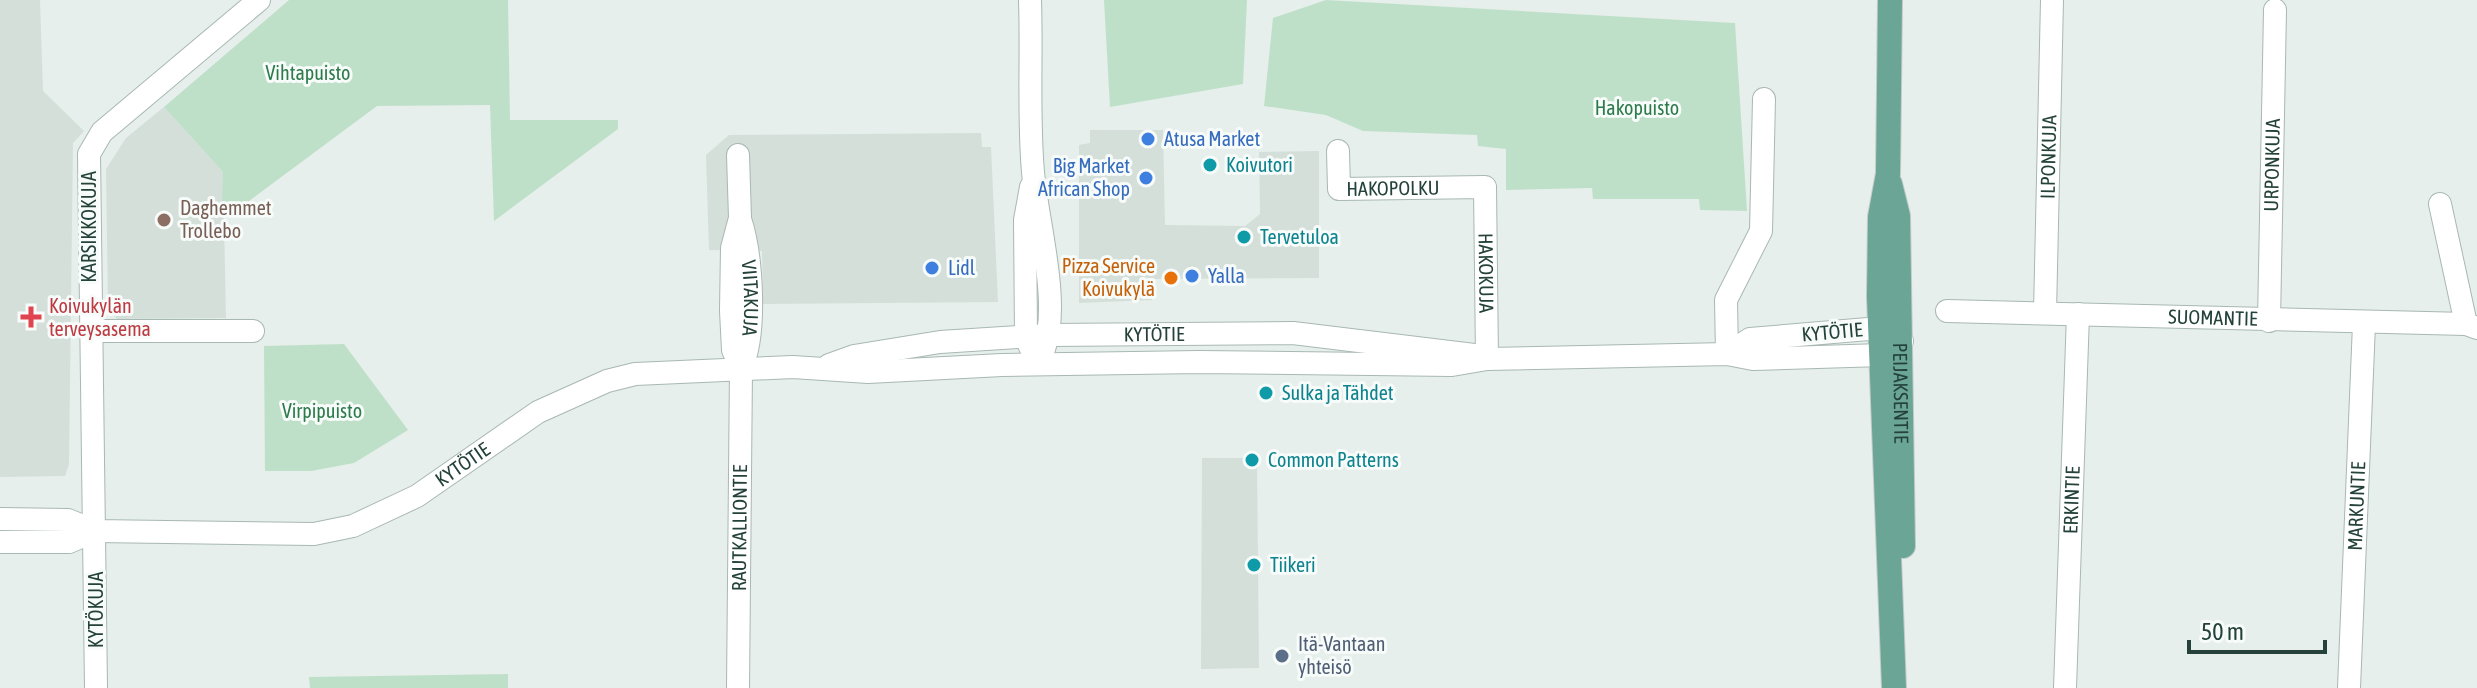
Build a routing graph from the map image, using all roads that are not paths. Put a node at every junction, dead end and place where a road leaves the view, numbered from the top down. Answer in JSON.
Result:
{"nodes":[{"id":1,"x":259,"y":0,"type":"edge"},
{"id":2,"x":1030,"y":0,"type":"edge"},
{"id":3,"x":1890,"y":0,"type":"edge"},
{"id":4,"x":2052,"y":0,"type":"edge"},
{"id":5,"x":2275,"y":10,"type":"dead end"},
{"id":6,"x":1764,"y":99,"type":"dead end"},
{"id":7,"x":1338,"y":151,"type":"dead end"},
{"id":8,"x":738,"y":155,"type":"dead end"},
{"id":9,"x":1033,"y":174,"type":"junction"},
{"id":10,"x":1888,"y":178,"type":"junction"},
{"id":11,"x":1485,"y":187,"type":"joint"},
{"id":12,"x":2440,"y":204,"type":"dead end"},
{"id":13,"x":1947,"y":311,"type":"dead end"},
{"id":14,"x":2045,"y":313,"type":"junction"},
{"id":15,"x":2078,"y":314,"type":"junction"},
{"id":16,"x":2269,"y":321,"type":"junction"},
{"id":17,"x":2364,"y":324,"type":"junction"},
{"id":18,"x":2471,"y":326,"type":"edge"},
{"id":19,"x":1880,"y":328,"type":"junction"},
{"id":20,"x":90,"y":331,"type":"junction"},
{"id":21,"x":253,"y":331,"type":"dead end"},
{"id":22,"x":1049,"y":335,"type":"junction"},
{"id":23,"x":1026,"y":336,"type":"junction"},
{"id":24,"x":1892,"y":348,"type":"junction"},
{"id":25,"x":1727,"y":354,"type":"junction"},
{"id":26,"x":1487,"y":359,"type":"junction"},
{"id":27,"x":1037,"y":365,"type":"junction"},
{"id":28,"x":822,"y":367,"type":"junction"},
{"id":29,"x":741,"y":368,"type":"junction"},
{"id":30,"x":0,"y":519,"type":"edge"},
{"id":31,"x":95,"y":531,"type":"junction"},
{"id":32,"x":0,"y":542,"type":"edge"},
{"id":33,"x":96,"y":688,"type":"edge"},
{"id":34,"x":738,"y":688,"type":"edge"},
{"id":35,"x":1894,"y":688,"type":"edge"},
{"id":36,"x":2065,"y":688,"type":"edge"},
{"id":37,"x":2349,"y":688,"type":"edge"}],
"edges":[{"from":1,"to":20,"type":"street","name":"KARSIKKOKUJA"},
{"from":2,"to":9,"type":"street"},
{"from":3,"to":10,"type":"main road","name":"PEIJAKSENTIE"},
{"from":4,"to":14,"type":"street","name":"ILPONKUJA"},
{"from":5,"to":16,"type":"street","name":"URPONKUJA"},
{"from":6,"to":25,"type":"street"},
{"from":7,"to":11,"type":"street","name":"HAKOPOLKU"},
{"from":8,"to":29,"type":"street","name":"VIITAKUJA"},
{"from":9,"to":22,"type":"street"},
{"from":9,"to":23,"type":"street"},
{"from":10,"to":19,"type":"main road","name":"PEIJAKSENTIE"},
{"from":10,"to":24,"type":"main road","name":"PEIJAKSENTIE"},
{"from":11,"to":26,"type":"street","name":"HAKOKUJA"},
{"from":12,"to":18,"type":"street"},
{"from":13,"to":14,"type":"street","name":"SUOMANTIE"},
{"from":14,"to":15,"type":"street","name":"SUOMANTIE"},
{"from":15,"to":16,"type":"street","name":"SUOMANTIE"},
{"from":15,"to":36,"type":"street","name":"ERKINTIE"},
{"from":16,"to":17,"type":"street","name":"SUOMANTIE"},
{"from":17,"to":18,"type":"street","name":"SUOMANTIE"},
{"from":17,"to":37,"type":"street","name":"MARKUNTIE"},
{"from":19,"to":24,"type":"main road","name":"PEIJAKSENTIE"},
{"from":19,"to":25,"type":"street","name":"KYTÖTIE"},
{"from":20,"to":21,"type":"street"},
{"from":20,"to":31,"type":"street","name":"KARSIKKOKUJA"},
{"from":22,"to":23,"type":"street","name":"KYTÖTIE"},
{"from":22,"to":26,"type":"street","name":"KYTÖTIE"},
{"from":22,"to":27,"type":"street"},
{"from":23,"to":27,"type":"street"},
{"from":23,"to":28,"type":"street","name":"KYTÖTIE"},
{"from":24,"to":25,"type":"street","name":"KYTÖTIE"},
{"from":24,"to":35,"type":"main road","name":"PEIJAKSENTIE"},
{"from":25,"to":26,"type":"street","name":"KYTÖTIE"},
{"from":26,"to":27,"type":"street","name":"KYTÖTIE"},
{"from":27,"to":28,"type":"street","name":"KYTÖTIE"},
{"from":28,"to":29,"type":"street","name":"KYTÖTIE"},
{"from":29,"to":31,"type":"street","name":"KYTÖTIE"},
{"from":29,"to":34,"type":"street","name":"RAUTKALLIONTIE"},
{"from":30,"to":31,"type":"street","name":"KYTÖTIE"},
{"from":31,"to":32,"type":"street","name":"KYTÖTIE"},
{"from":31,"to":33,"type":"street","name":"KYTÖKUJA"}]}
